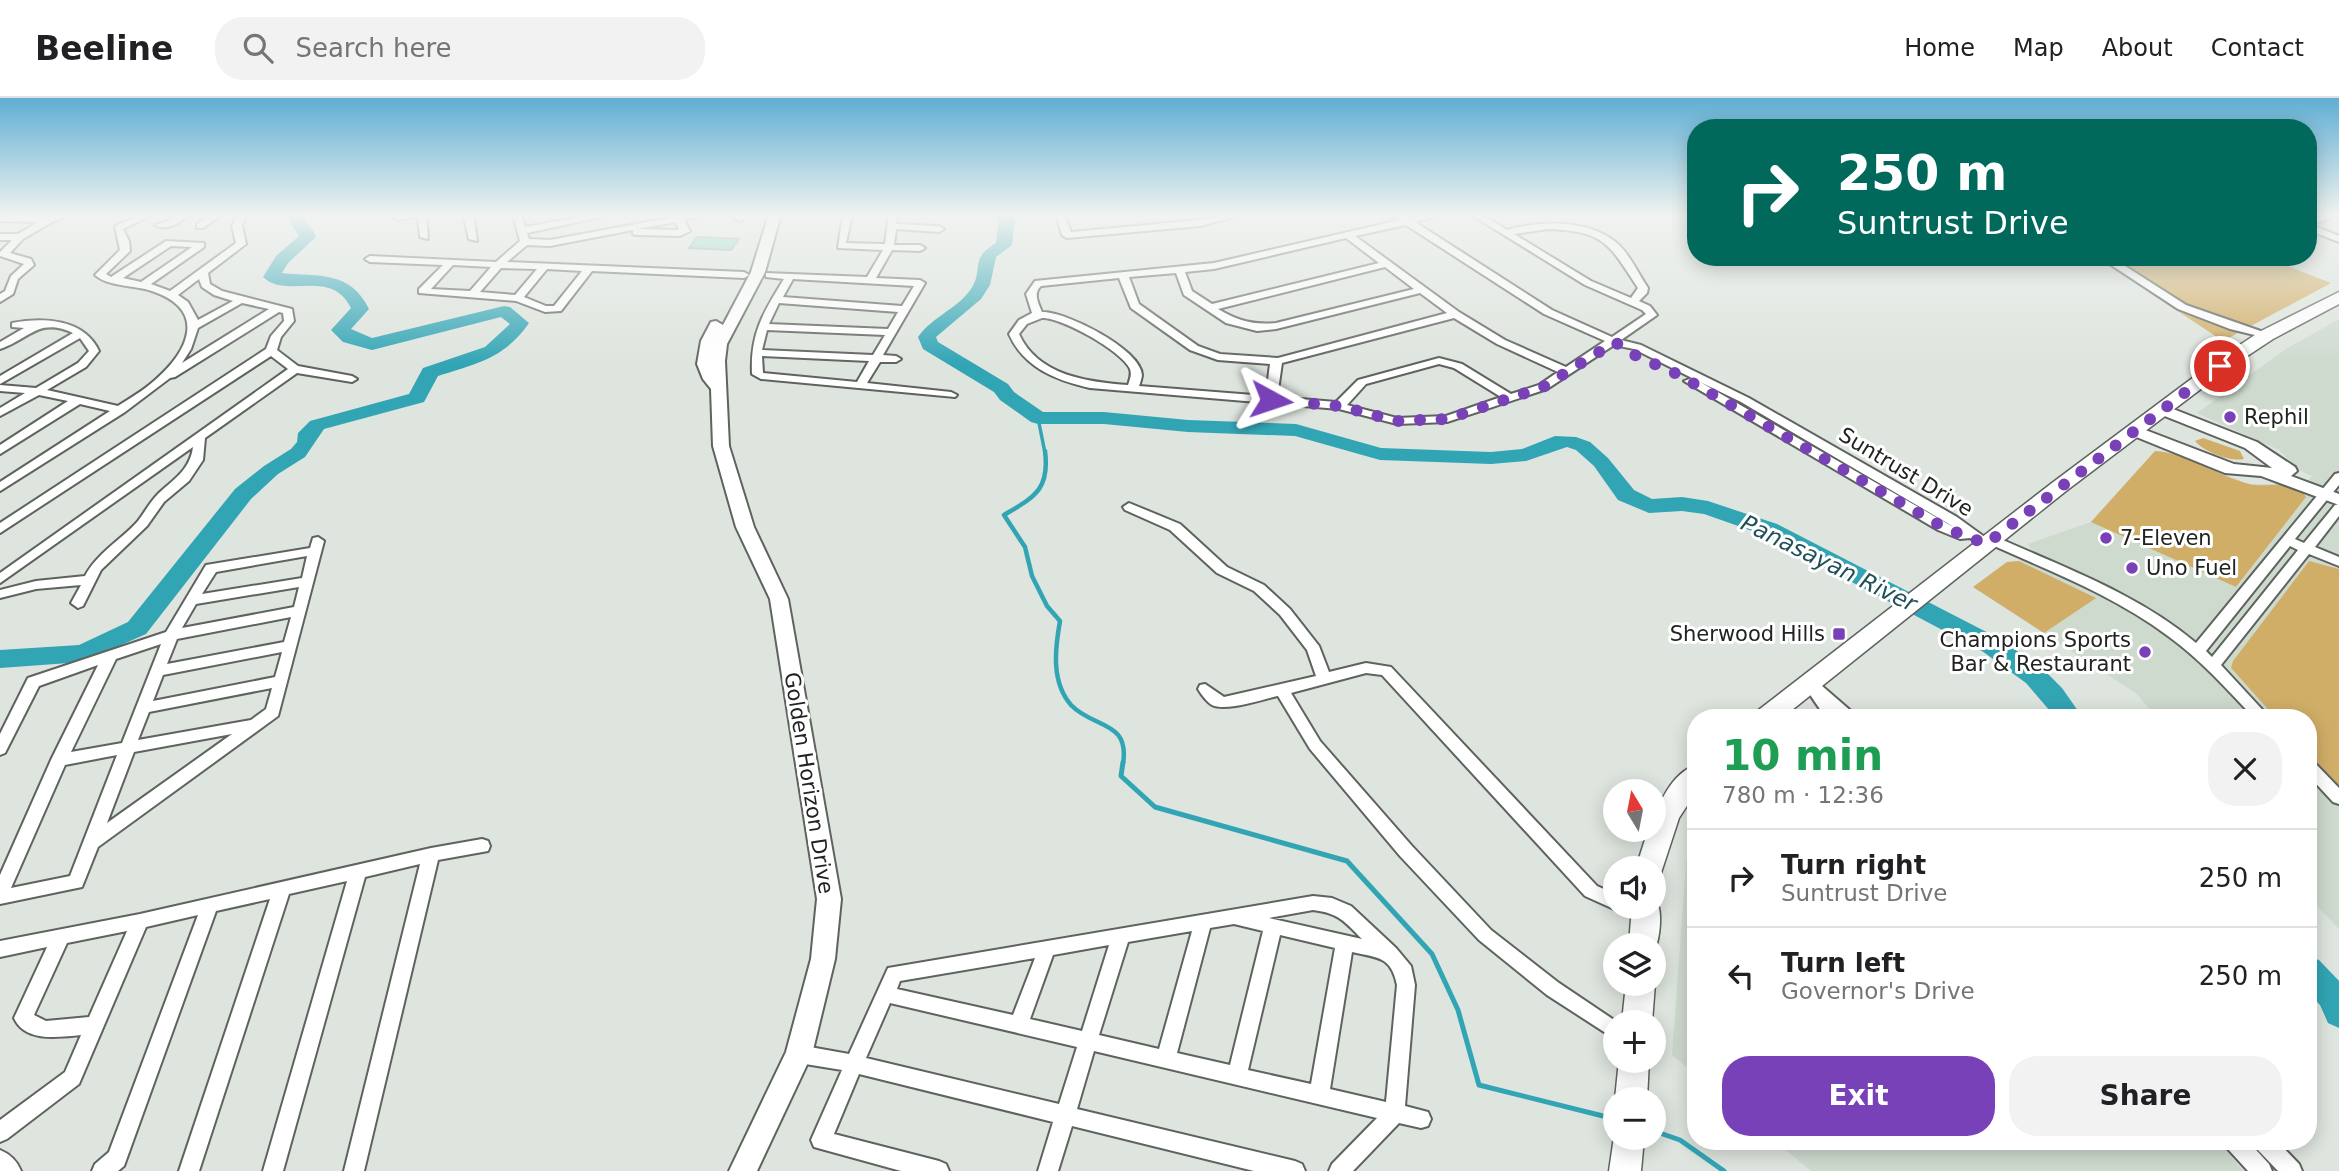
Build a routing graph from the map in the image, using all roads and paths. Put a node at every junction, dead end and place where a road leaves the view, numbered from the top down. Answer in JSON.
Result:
{"nodes":[{"id":1,"x":29,"y":264,"type":"edge"},
{"id":2,"x":111,"y":264,"type":"edge"},
{"id":3,"x":137,"y":264,"type":"edge"},
{"id":4,"x":173,"y":264,"type":"edge"},
{"id":5,"x":213,"y":264,"type":"edge"},
{"id":6,"x":449,"y":264,"type":"edge"},
{"id":7,"x":499,"y":264,"type":"edge"},
{"id":8,"x":501,"y":264,"type":"edge"},
{"id":9,"x":748,"y":264,"type":"edge"},
{"id":10,"x":760,"y":264,"type":"edge"},
{"id":11,"x":879,"y":264,"type":"edge"},
{"id":12,"x":1223,"y":264,"type":"edge"},
{"id":13,"x":1386,"y":264,"type":"joint"},
{"id":14,"x":1473,"y":264,"type":"edge"},
{"id":15,"x":1557,"y":264,"type":"edge"},
{"id":16,"x":1628,"y":264,"type":"edge"},
{"id":17,"x":545,"y":266,"type":"junction"},
{"id":18,"x":2118,"y":266,"type":"edge"},
{"id":19,"x":2134,"y":266,"type":"edge"},
{"id":20,"x":590,"y":268,"type":"junction"},
{"id":21,"x":1180,"y":270,"type":"junction"},
{"id":22,"x":203,"y":271,"type":"junction"},
{"id":23,"x":744,"y":275,"type":"junction"},
{"id":24,"x":769,"y":275,"type":"dead end"},
{"id":25,"x":1123,"y":275,"type":"junction"},
{"id":26,"x":790,"y":276,"type":"junction"},
{"id":27,"x":113,"y":280,"type":"junction"},
{"id":28,"x":870,"y":280,"type":"junction"},
{"id":29,"x":143,"y":285,"type":"junction"},
{"id":30,"x":1421,"y":289,"type":"junction"},
{"id":31,"x":473,"y":294,"type":"junction"},
{"id":32,"x":171,"y":295,"type":"junction"},
{"id":33,"x":2339,"y":297,"type":"edge"},
{"id":34,"x":518,"y":298,"type":"junction"},
{"id":35,"x":0,"y":299,"type":"edge"},
{"id":36,"x":241,"y":300,"type":"junction"},
{"id":37,"x":777,"y":300,"type":"junction"},
{"id":38,"x":1633,"y":302,"type":"junction"},
{"id":39,"x":278,"y":308,"type":"junction"},
{"id":40,"x":1209,"y":308,"type":"junction"},
{"id":41,"x":904,"y":309,"type":"junction"},
{"id":42,"x":1455,"y":314,"type":"junction"},
{"id":43,"x":1038,"y":316,"type":"junction"},
{"id":44,"x":16,"y":325,"type":"dead end"},
{"id":45,"x":37,"y":325,"type":"junction"},
{"id":46,"x":195,"y":326,"type":"junction"},
{"id":47,"x":763,"y":327,"type":"junction"},
{"id":48,"x":890,"y":332,"type":"junction"},
{"id":49,"x":81,"y":333,"type":"junction"},
{"id":50,"x":2267,"y":335,"type":"junction"},
{"id":51,"x":1615,"y":342,"type":"junction"},
{"id":52,"x":0,"y":346,"type":"edge"},
{"id":53,"x":271,"y":351,"type":"junction"},
{"id":54,"x":755,"y":353,"type":"junction"},
{"id":55,"x":875,"y":357,"type":"junction"},
{"id":56,"x":896,"y":359,"type":"dead end"},
{"id":57,"x":1278,"y":361,"type":"junction"},
{"id":58,"x":295,"y":369,"type":"junction"},
{"id":59,"x":1567,"y":372,"type":"junction"},
{"id":60,"x":352,"y":379,"type":"dead end"},
{"id":61,"x":0,"y":381,"type":"edge"},
{"id":62,"x":161,"y":381,"type":"junction"},
{"id":63,"x":860,"y":386,"type":"junction"},
{"id":64,"x":0,"y":388,"type":"edge"},
{"id":65,"x":1133,"y":388,"type":"junction"},
{"id":66,"x":719,"y":390,"type":"junction"},
{"id":67,"x":37,"y":391,"type":"junction"},
{"id":68,"x":951,"y":395,"type":"dead end"},
{"id":69,"x":1512,"y":398,"type":"junction"},
{"id":70,"x":80,"y":399,"type":"junction"},
{"id":71,"x":1271,"y":400,"type":"junction"},
{"id":72,"x":1339,"y":406,"type":"junction"},
{"id":73,"x":121,"y":410,"type":"junction"},
{"id":74,"x":2163,"y":410,"type":"junction"},
{"id":75,"x":0,"y":413,"type":"edge"},
{"id":76,"x":2135,"y":431,"type":"junction"},
{"id":77,"x":200,"y":435,"type":"junction"},
{"id":78,"x":0,"y":450,"type":"edge"},
{"id":79,"x":2268,"y":468,"type":"junction"},
{"id":80,"x":0,"y":487,"type":"edge"},
{"id":81,"x":2334,"y":489,"type":"edge"},
{"id":82,"x":1129,"y":508,"type":"dead end"},
{"id":83,"x":2339,"y":508,"type":"edge"},
{"id":84,"x":0,"y":529,"type":"edge"},
{"id":85,"x":2286,"y":540,"type":"junction"},
{"id":86,"x":1988,"y":542,"type":"junction"},
{"id":87,"x":2306,"y":548,"type":"junction"},
{"id":88,"x":2339,"y":562,"type":"edge"},
{"id":89,"x":0,"y":579,"type":"edge"},
{"id":90,"x":88,"y":580,"type":"junction"},
{"id":91,"x":307,"y":581,"type":"junction"},
{"id":92,"x":0,"y":594,"type":"edge"},
{"id":93,"x":193,"y":600,"type":"junction"},
{"id":94,"x":78,"y":603,"type":"dead end"},
{"id":95,"x":299,"y":611,"type":"junction"},
{"id":96,"x":171,"y":635,"type":"junction"},
{"id":97,"x":290,"y":646,"type":"junction"},
{"id":98,"x":2198,"y":652,"type":"junction"},
{"id":99,"x":110,"y":656,"type":"junction"},
{"id":100,"x":2213,"y":665,"type":"junction"},
{"id":101,"x":158,"y":671,"type":"junction"},
{"id":102,"x":1324,"y":678,"type":"junction"},
{"id":103,"x":281,"y":681,"type":"junction"},
{"id":104,"x":1809,"y":683,"type":"junction"},
{"id":105,"x":1205,"y":689,"type":"dead end"},
{"id":106,"x":1282,"y":690,"type":"junction"},
{"id":107,"x":143,"y":708,"type":"junction"},
{"id":108,"x":1776,"y":709,"type":"edge"},
{"id":109,"x":1828,"y":709,"type":"edge"},
{"id":110,"x":1841,"y":709,"type":"edge"},
{"id":111,"x":2255,"y":709,"type":"edge"},
{"id":112,"x":255,"y":724,"type":"junction"},
{"id":113,"x":128,"y":747,"type":"junction"},
{"id":114,"x":0,"y":750,"type":"edge"},
{"id":115,"x":59,"y":760,"type":"junction"},
{"id":116,"x":2317,"y":775,"type":"edge"},
{"id":117,"x":1687,"y":787,"type":"edge"},
{"id":118,"x":2339,"y":798,"type":"edge"},
{"id":119,"x":91,"y":843,"type":"junction"},
{"id":120,"x":482,"y":846,"type":"dead end"},
{"id":121,"x":430,"y":855,"type":"junction"},
{"id":122,"x":1653,"y":856,"type":"edge"},
{"id":123,"x":358,"y":872,"type":"junction"},
{"id":124,"x":282,"y":889,"type":"junction"},
{"id":125,"x":0,"y":895,"type":"edge"},
{"id":126,"x":1603,"y":896,"type":"edge"},
{"id":127,"x":210,"y":905,"type":"junction"},
{"id":128,"x":1231,"y":916,"type":"junction"},
{"id":129,"x":140,"y":921,"type":"junction"},
{"id":130,"x":1203,"y":921,"type":"junction"},
{"id":131,"x":1273,"y":926,"type":"junction"},
{"id":132,"x":1121,"y":935,"type":"junction"},
{"id":133,"x":0,"y":936,"type":"edge"},
{"id":134,"x":61,"y":937,"type":"junction"},
{"id":135,"x":1345,"y":943,"type":"junction"},
{"id":136,"x":1047,"y":948,"type":"junction"},
{"id":137,"x":0,"y":949,"type":"edge"},
{"id":138,"x":1391,"y":953,"type":"junction"},
{"id":139,"x":885,"y":994,"type":"junction"},
{"id":140,"x":1603,"y":1023,"type":"edge"},
{"id":141,"x":95,"y":1025,"type":"junction"},
{"id":142,"x":1019,"y":1025,"type":"junction"},
{"id":143,"x":1088,"y":1041,"type":"junction"},
{"id":144,"x":799,"y":1054,"type":"junction"},
{"id":145,"x":1166,"y":1060,"type":"junction"},
{"id":146,"x":854,"y":1064,"type":"junction"},
{"id":147,"x":1237,"y":1076,"type":"junction"},
{"id":148,"x":1320,"y":1096,"type":"junction"},
{"id":149,"x":1395,"y":1114,"type":"junction"},
{"id":150,"x":1065,"y":1115,"type":"junction"},
{"id":151,"x":1421,"y":1119,"type":"dead end"},
{"id":152,"x":0,"y":1132,"type":"edge"},
{"id":153,"x":2242,"y":1150,"type":"edge"},
{"id":154,"x":2272,"y":1150,"type":"edge"},
{"id":155,"x":0,"y":1160,"type":"edge"},
{"id":156,"x":11,"y":1171,"type":"edge"},
{"id":157,"x":102,"y":1171,"type":"edge"},
{"id":158,"x":189,"y":1171,"type":"edge"},
{"id":159,"x":274,"y":1171,"type":"edge"},
{"id":160,"x":354,"y":1171,"type":"edge"},
{"id":161,"x":743,"y":1171,"type":"edge"},
{"id":162,"x":939,"y":1171,"type":"edge"},
{"id":163,"x":1048,"y":1171,"type":"edge"},
{"id":164,"x":1295,"y":1171,"type":"edge"},
{"id":165,"x":1339,"y":1171,"type":"edge"},
{"id":166,"x":2262,"y":1171,"type":"edge"},
{"id":167,"x":2292,"y":1171,"type":"edge"}],
"edges":[{"from":1,"to":35,"type":"street"},
{"from":2,"to":27,"type":"street"},
{"from":3,"to":27,"type":"street"},
{"from":4,"to":29,"type":"street"},
{"from":5,"to":22,"type":"street"},
{"from":6,"to":31,"type":"street"},
{"from":7,"to":31,"type":"street"},
{"from":8,"to":17,"type":"street"},
{"from":9,"to":23,"type":"street","name":"Golden Horizon Drive"},
{"from":10,"to":66,"type":"street","name":"Golden Horizon Drive"},
{"from":11,"to":28,"type":"street"},
{"from":12,"to":21,"type":"street"},
{"from":13,"to":30,"type":"street"},
{"from":13,"to":40,"type":"street"},
{"from":14,"to":51,"type":"street","name":"Suntrust Drive"},
{"from":15,"to":38,"type":"street"},
{"from":16,"to":38,"type":"street"},
{"from":17,"to":20,"type":"street"},
{"from":17,"to":34,"type":"street"},
{"from":18,"to":50,"type":"street"},
{"from":19,"to":50,"type":"street"},
{"from":20,"to":23,"type":"street"},
{"from":20,"to":34,"type":"street"},
{"from":21,"to":25,"type":"street"},
{"from":21,"to":40,"type":"street"},
{"from":22,"to":32,"type":"street"},
{"from":22,"to":36,"type":"street"},
{"from":23,"to":66,"type":"street","name":"Golden Horizon Drive"},
{"from":24,"to":26,"type":"street"},
{"from":25,"to":43,"type":"street"},
{"from":25,"to":57,"type":"street"},
{"from":26,"to":28,"type":"street"},
{"from":26,"to":37,"type":"street"},
{"from":27,"to":29,"type":"street"},
{"from":28,"to":41,"type":"street"},
{"from":29,"to":32,"type":"street"},
{"from":30,"to":40,"type":"street"},
{"from":30,"to":42,"type":"street"},
{"from":31,"to":34,"type":"street"},
{"from":32,"to":46,"type":"street"},
{"from":33,"to":50,"type":"main road"},
{"from":36,"to":39,"type":"street"},
{"from":36,"to":46,"type":"street"},
{"from":37,"to":41,"type":"street"},
{"from":37,"to":47,"type":"street"},
{"from":38,"to":51,"type":"street"},
{"from":39,"to":53,"type":"street"},
{"from":39,"to":62,"type":"street"},
{"from":41,"to":48,"type":"street"},
{"from":42,"to":57,"type":"street"},
{"from":42,"to":59,"type":"street"},
{"from":43,"to":65,"type":"street"},
{"from":43,"to":65,"type":"street"},
{"from":44,"to":45,"type":"street"},
{"from":45,"to":49,"type":"street"},
{"from":45,"to":52,"type":"street"},
{"from":46,"to":62,"type":"street"},
{"from":47,"to":48,"type":"street"},
{"from":47,"to":54,"type":"street"},
{"from":48,"to":55,"type":"street"},
{"from":49,"to":61,"type":"street"},
{"from":49,"to":67,"type":"street"},
{"from":50,"to":74,"type":"main road"},
{"from":51,"to":59,"type":"street"},
{"from":51,"to":86,"type":"street","name":"Suntrust Drive"},
{"from":53,"to":58,"type":"street"},
{"from":53,"to":84,"type":"street"},
{"from":54,"to":55,"type":"street"},
{"from":54,"to":63,"type":"street"},
{"from":55,"to":56,"type":"street"},
{"from":55,"to":63,"type":"street"},
{"from":57,"to":71,"type":"street"},
{"from":58,"to":60,"type":"street"},
{"from":58,"to":77,"type":"street"},
{"from":59,"to":69,"type":"street"},
{"from":62,"to":73,"type":"street"},
{"from":63,"to":68,"type":"street"},
{"from":64,"to":67,"type":"street"},
{"from":65,"to":71,"type":"street"},
{"from":66,"to":144,"type":"street","name":"Golden Horizon Drive"},
{"from":67,"to":70,"type":"street"},
{"from":67,"to":75,"type":"street"},
{"from":69,"to":72,"type":"street"},
{"from":69,"to":72,"type":"street"},
{"from":70,"to":73,"type":"street"},
{"from":70,"to":78,"type":"street"},
{"from":71,"to":72,"type":"street"},
{"from":73,"to":80,"type":"street"},
{"from":74,"to":76,"type":"main road"},
{"from":74,"to":79,"type":"street"},
{"from":76,"to":79,"type":"street"},
{"from":76,"to":86,"type":"main road"},
{"from":77,"to":89,"type":"street"},
{"from":77,"to":90,"type":"street"},
{"from":79,"to":81,"type":"street"},
{"from":81,"to":85,"type":"street"},
{"from":82,"to":102,"type":"street"},
{"from":83,"to":87,"type":"street"},
{"from":85,"to":87,"type":"street"},
{"from":85,"to":98,"type":"street"},
{"from":86,"to":98,"type":"street","name":"Suntrust Drive"},
{"from":86,"to":104,"type":"main road"},
{"from":87,"to":88,"type":"street"},
{"from":87,"to":100,"type":"street"},
{"from":90,"to":92,"type":"street"},
{"from":90,"to":94,"type":"street"},
{"from":91,"to":93,"type":"street"},
{"from":91,"to":93,"type":"street"},
{"from":91,"to":95,"type":"street"},
{"from":93,"to":96,"type":"street"},
{"from":95,"to":96,"type":"street"},
{"from":95,"to":97,"type":"street"},
{"from":96,"to":99,"type":"street"},
{"from":96,"to":101,"type":"street"},
{"from":97,"to":101,"type":"street"},
{"from":97,"to":103,"type":"street"},
{"from":98,"to":100,"type":"street","name":"Suntrust Drive"},
{"from":99,"to":114,"type":"street"},
{"from":99,"to":115,"type":"street"},
{"from":100,"to":111,"type":"street","name":"Suntrust Drive"},
{"from":101,"to":107,"type":"street"},
{"from":102,"to":106,"type":"street"},
{"from":102,"to":126,"type":"street"},
{"from":103,"to":107,"type":"street"},
{"from":103,"to":112,"type":"street"},
{"from":104,"to":108,"type":"main road"},
{"from":104,"to":109,"type":"street"},
{"from":104,"to":110,"type":"street"},
{"from":105,"to":106,"type":"street"},
{"from":106,"to":140,"type":"street"},
{"from":107,"to":113,"type":"street"},
{"from":112,"to":113,"type":"street"},
{"from":112,"to":119,"type":"street"},
{"from":113,"to":115,"type":"street"},
{"from":113,"to":119,"type":"street"},
{"from":115,"to":125,"type":"street"},
{"from":116,"to":118,"type":"street"},
{"from":117,"to":122,"type":"main road"},
{"from":119,"to":125,"type":"street"},
{"from":120,"to":121,"type":"street"},
{"from":121,"to":123,"type":"street"},
{"from":121,"to":160,"type":"street"},
{"from":123,"to":124,"type":"street"},
{"from":123,"to":159,"type":"street"},
{"from":124,"to":127,"type":"street"},
{"from":124,"to":158,"type":"street"},
{"from":127,"to":129,"type":"street"},
{"from":127,"to":157,"type":"street"},
{"from":128,"to":130,"type":"street"},
{"from":128,"to":131,"type":"street"},
{"from":128,"to":138,"type":"street"},
{"from":129,"to":134,"type":"street"},
{"from":129,"to":141,"type":"street"},
{"from":130,"to":132,"type":"street"},
{"from":130,"to":145,"type":"street"},
{"from":131,"to":135,"type":"street"},
{"from":131,"to":147,"type":"street"},
{"from":132,"to":136,"type":"street"},
{"from":132,"to":143,"type":"street"},
{"from":133,"to":137,"type":"street"},
{"from":134,"to":137,"type":"street"},
{"from":134,"to":141,"type":"street"},
{"from":135,"to":138,"type":"street"},
{"from":135,"to":148,"type":"street"},
{"from":136,"to":139,"type":"street"},
{"from":136,"to":142,"type":"street"},
{"from":138,"to":149,"type":"street"},
{"from":139,"to":142,"type":"street"},
{"from":139,"to":146,"type":"street"},
{"from":141,"to":152,"type":"street"},
{"from":142,"to":143,"type":"street"},
{"from":143,"to":145,"type":"street"},
{"from":143,"to":150,"type":"street"},
{"from":144,"to":146,"type":"street"},
{"from":144,"to":161,"type":"street","name":"Golden Horizon Drive"},
{"from":145,"to":147,"type":"street"},
{"from":146,"to":150,"type":"street"},
{"from":146,"to":162,"type":"street"},
{"from":147,"to":148,"type":"street"},
{"from":148,"to":149,"type":"street"},
{"from":149,"to":151,"type":"street"},
{"from":149,"to":165,"type":"street"},
{"from":150,"to":163,"type":"street"},
{"from":150,"to":164,"type":"street"},
{"from":153,"to":166,"type":"street"},
{"from":154,"to":167,"type":"street"},
{"from":155,"to":156,"type":"street"}]}
